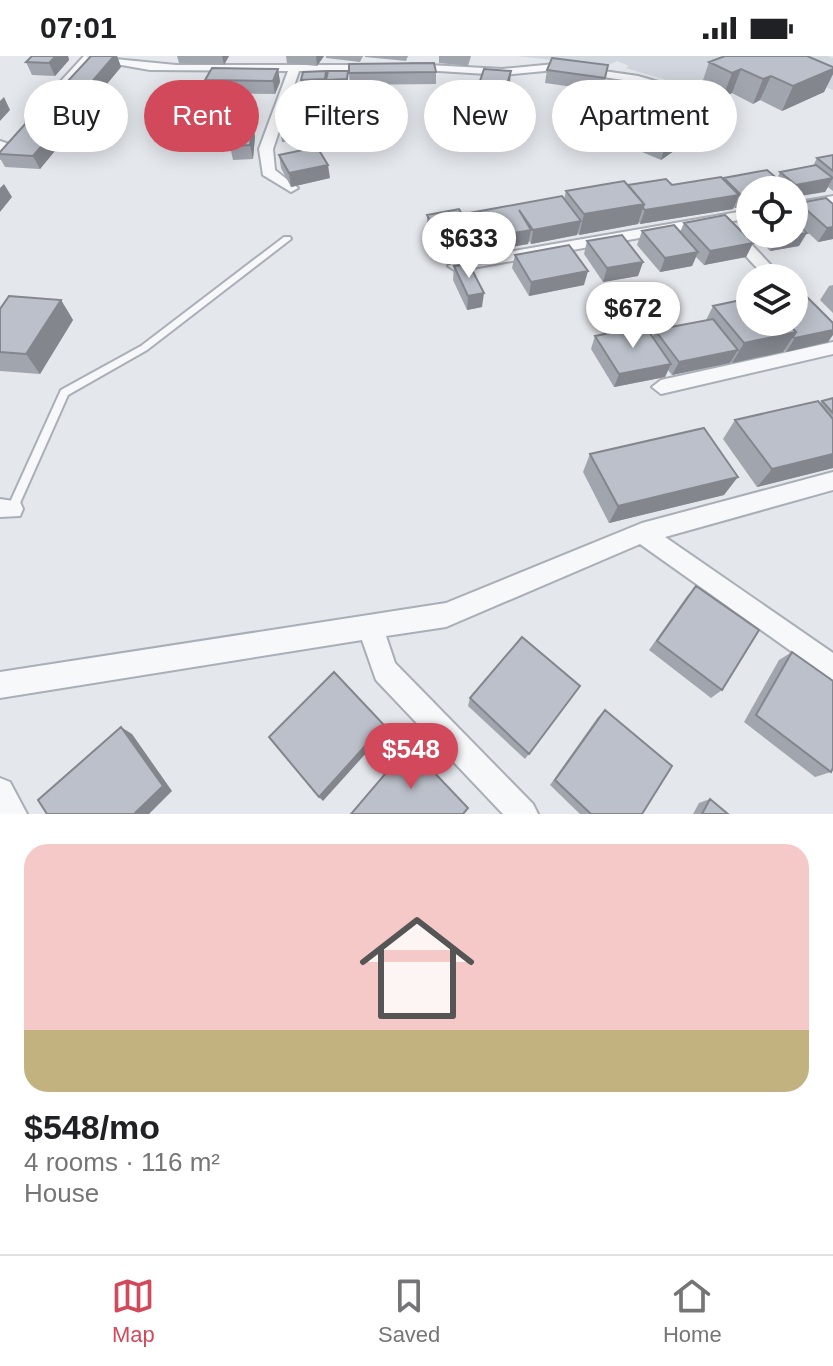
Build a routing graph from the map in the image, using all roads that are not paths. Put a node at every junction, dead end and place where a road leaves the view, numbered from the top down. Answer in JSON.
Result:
{"nodes":[{"id":1,"x":90,"y":56,"type":"edge"},
{"id":2,"x":398,"y":67,"type":"edge"},
{"id":3,"x":383,"y":68,"type":"edge"},
{"id":4,"x":294,"y":70,"type":"junction"},
{"id":5,"x":642,"y":80,"type":"edge"},
{"id":6,"x":3,"y":148,"type":"edge"},
{"id":7,"x":291,"y":188,"type":"dead end"},
{"id":8,"x":833,"y":200,"type":"edge"},
{"id":9,"x":808,"y":204,"type":"edge"},
{"id":10,"x":736,"y":217,"type":"edge"},
{"id":11,"x":720,"y":220,"type":"junction"},
{"id":12,"x":287,"y":239,"type":"dead end"},
{"id":13,"x":762,"y":264,"type":"edge"},
{"id":14,"x":456,"y":266,"type":"edge"},
{"id":15,"x":833,"y":348,"type":"edge"},
{"id":16,"x":661,"y":387,"type":"dead end"},
{"id":17,"x":833,"y":481,"type":"edge"},
{"id":18,"x":6,"y":509,"type":"edge"},
{"id":19,"x":642,"y":533,"type":"junction"},
{"id":20,"x":370,"y":627,"type":"junction"},
{"id":21,"x":833,"y":668,"type":"edge"},
{"id":22,"x":0,"y":685,"type":"edge"},
{"id":23,"x":0,"y":792,"type":"edge"},
{"id":24,"x":12,"y":814,"type":"edge"},
{"id":25,"x":523,"y":814,"type":"edge"}],
"edges":[{"from":1,"to":4,"type":"street"},
{"from":1,"to":6,"type":"street"},
{"from":2,"to":5,"type":"street"},
{"from":3,"to":4,"type":"street"},
{"from":4,"to":7,"type":"street"},
{"from":8,"to":9,"type":"street"},
{"from":10,"to":11,"type":"street"},
{"from":11,"to":13,"type":"street"},
{"from":11,"to":14,"type":"street"},
{"from":12,"to":18,"type":"lane"},
{"from":15,"to":16,"type":"street"},
{"from":17,"to":19,"type":"street"},
{"from":19,"to":20,"type":"street"},
{"from":19,"to":21,"type":"street"},
{"from":20,"to":22,"type":"street"},
{"from":20,"to":25,"type":"street"},
{"from":23,"to":24,"type":"street"}]}
